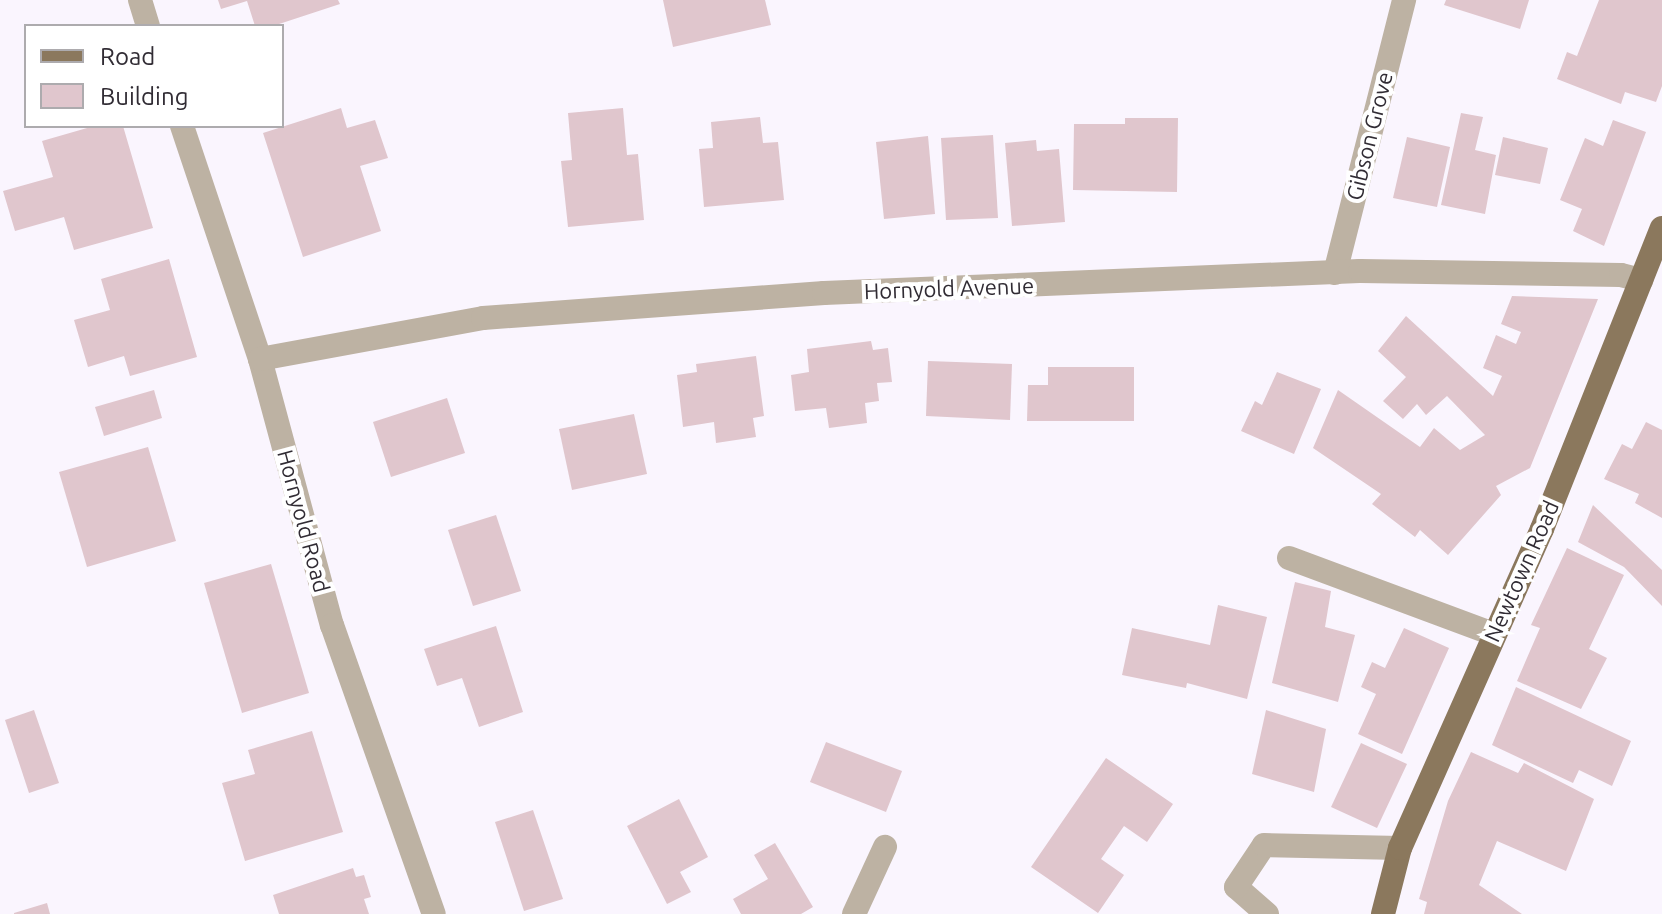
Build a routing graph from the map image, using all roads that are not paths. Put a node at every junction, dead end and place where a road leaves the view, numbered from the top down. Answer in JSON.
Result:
{"nodes":[{"id":1,"x":140,"y":0,"type":"edge"},
{"id":2,"x":1404,"y":0,"type":"edge"},
{"id":3,"x":147,"y":24,"type":"edge"},
{"id":4,"x":183,"y":128,"type":"edge"},
{"id":5,"x":1662,"y":228,"type":"edge"},
{"id":6,"x":1335,"y":273,"type":"junction"},
{"id":7,"x":1641,"y":280,"type":"junction"},
{"id":8,"x":260,"y":359,"type":"junction"},
{"id":9,"x":1289,"y":558,"type":"dead end"},
{"id":10,"x":1493,"y":634,"type":"junction"},
{"id":11,"x":885,"y":847,"type":"dead end"},
{"id":12,"x":1400,"y":848,"type":"junction"},
{"id":13,"x":434,"y":914,"type":"edge"},
{"id":14,"x":854,"y":914,"type":"edge"},
{"id":15,"x":1267,"y":914,"type":"edge"},
{"id":16,"x":1383,"y":914,"type":"edge"}],
"edges":[{"from":1,"to":3,"type":"street"},
{"from":2,"to":6,"type":"street","name":"Gibson Grove"},
{"from":4,"to":8,"type":"street","name":"Hornyold Road"},
{"from":5,"to":7,"type":"main road","name":"Newtown Road"},
{"from":6,"to":7,"type":"street","name":"Hornyold Avenue"},
{"from":6,"to":8,"type":"street","name":"Hornyold Avenue"},
{"from":7,"to":10,"type":"main road","name":"Newtown Road"},
{"from":8,"to":13,"type":"street","name":"Hornyold Road"},
{"from":9,"to":10,"type":"street"},
{"from":10,"to":12,"type":"main road","name":"Newtown Road"},
{"from":11,"to":14,"type":"street"},
{"from":12,"to":15,"type":"street"},
{"from":12,"to":16,"type":"main road","name":"Newtown Road"}]}
